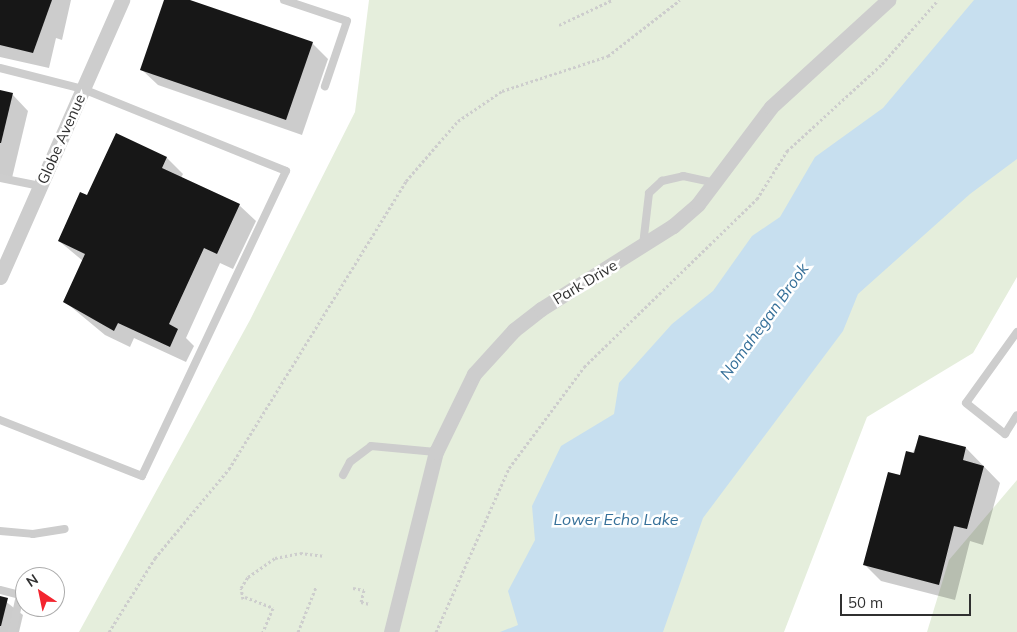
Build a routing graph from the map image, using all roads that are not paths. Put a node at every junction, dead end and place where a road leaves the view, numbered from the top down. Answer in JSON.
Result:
{"nodes":[{"id":1,"x":122,"y":0,"type":"edge"},
{"id":2,"x":284,"y":0,"type":"edge"},
{"id":3,"x":888,"y":0,"type":"edge"},
{"id":4,"x":0,"y":68,"type":"edge"},
{"id":5,"x":324,"y":86,"type":"dead end"},
{"id":6,"x":83,"y":89,"type":"junction"},
{"id":7,"x":0,"y":178,"type":"edge"},
{"id":8,"x":714,"y":183,"type":"junction"},
{"id":9,"x":40,"y":186,"type":"junction"},
{"id":10,"x":643,"y":246,"type":"junction"},
{"id":11,"x":0,"y":277,"type":"edge"},
{"id":12,"x":1017,"y":332,"type":"edge"},
{"id":13,"x":1017,"y":415,"type":"edge"},
{"id":14,"x":0,"y":420,"type":"edge"},
{"id":15,"x":436,"y":452,"type":"junction"},
{"id":16,"x":343,"y":476,"type":"dead end"},
{"id":17,"x":65,"y":529,"type":"dead end"},
{"id":18,"x":0,"y":531,"type":"edge"},
{"id":19,"x":0,"y":590,"type":"edge"},
{"id":20,"x":12,"y":632,"type":"edge"},
{"id":21,"x":391,"y":632,"type":"edge"}],
"edges":[{"from":1,"to":6,"type":"street","name":"Globe Avenue"},
{"from":2,"to":5,"type":"lane"},
{"from":3,"to":8,"type":"street","name":"Park Drive"},
{"from":4,"to":6,"type":"lane"},
{"from":6,"to":9,"type":"street","name":"Globe Avenue"},
{"from":6,"to":14,"type":"lane"},
{"from":7,"to":9,"type":"lane"},
{"from":8,"to":10,"type":"street","name":"Park Drive"},
{"from":8,"to":10,"type":"lane"},
{"from":9,"to":11,"type":"street","name":"Globe Avenue"},
{"from":10,"to":15,"type":"street","name":"Park Drive"},
{"from":12,"to":13,"type":"lane"},
{"from":15,"to":16,"type":"lane"},
{"from":15,"to":21,"type":"street","name":"Park Drive"},
{"from":17,"to":18,"type":"lane"},
{"from":19,"to":20,"type":"lane"}]}
